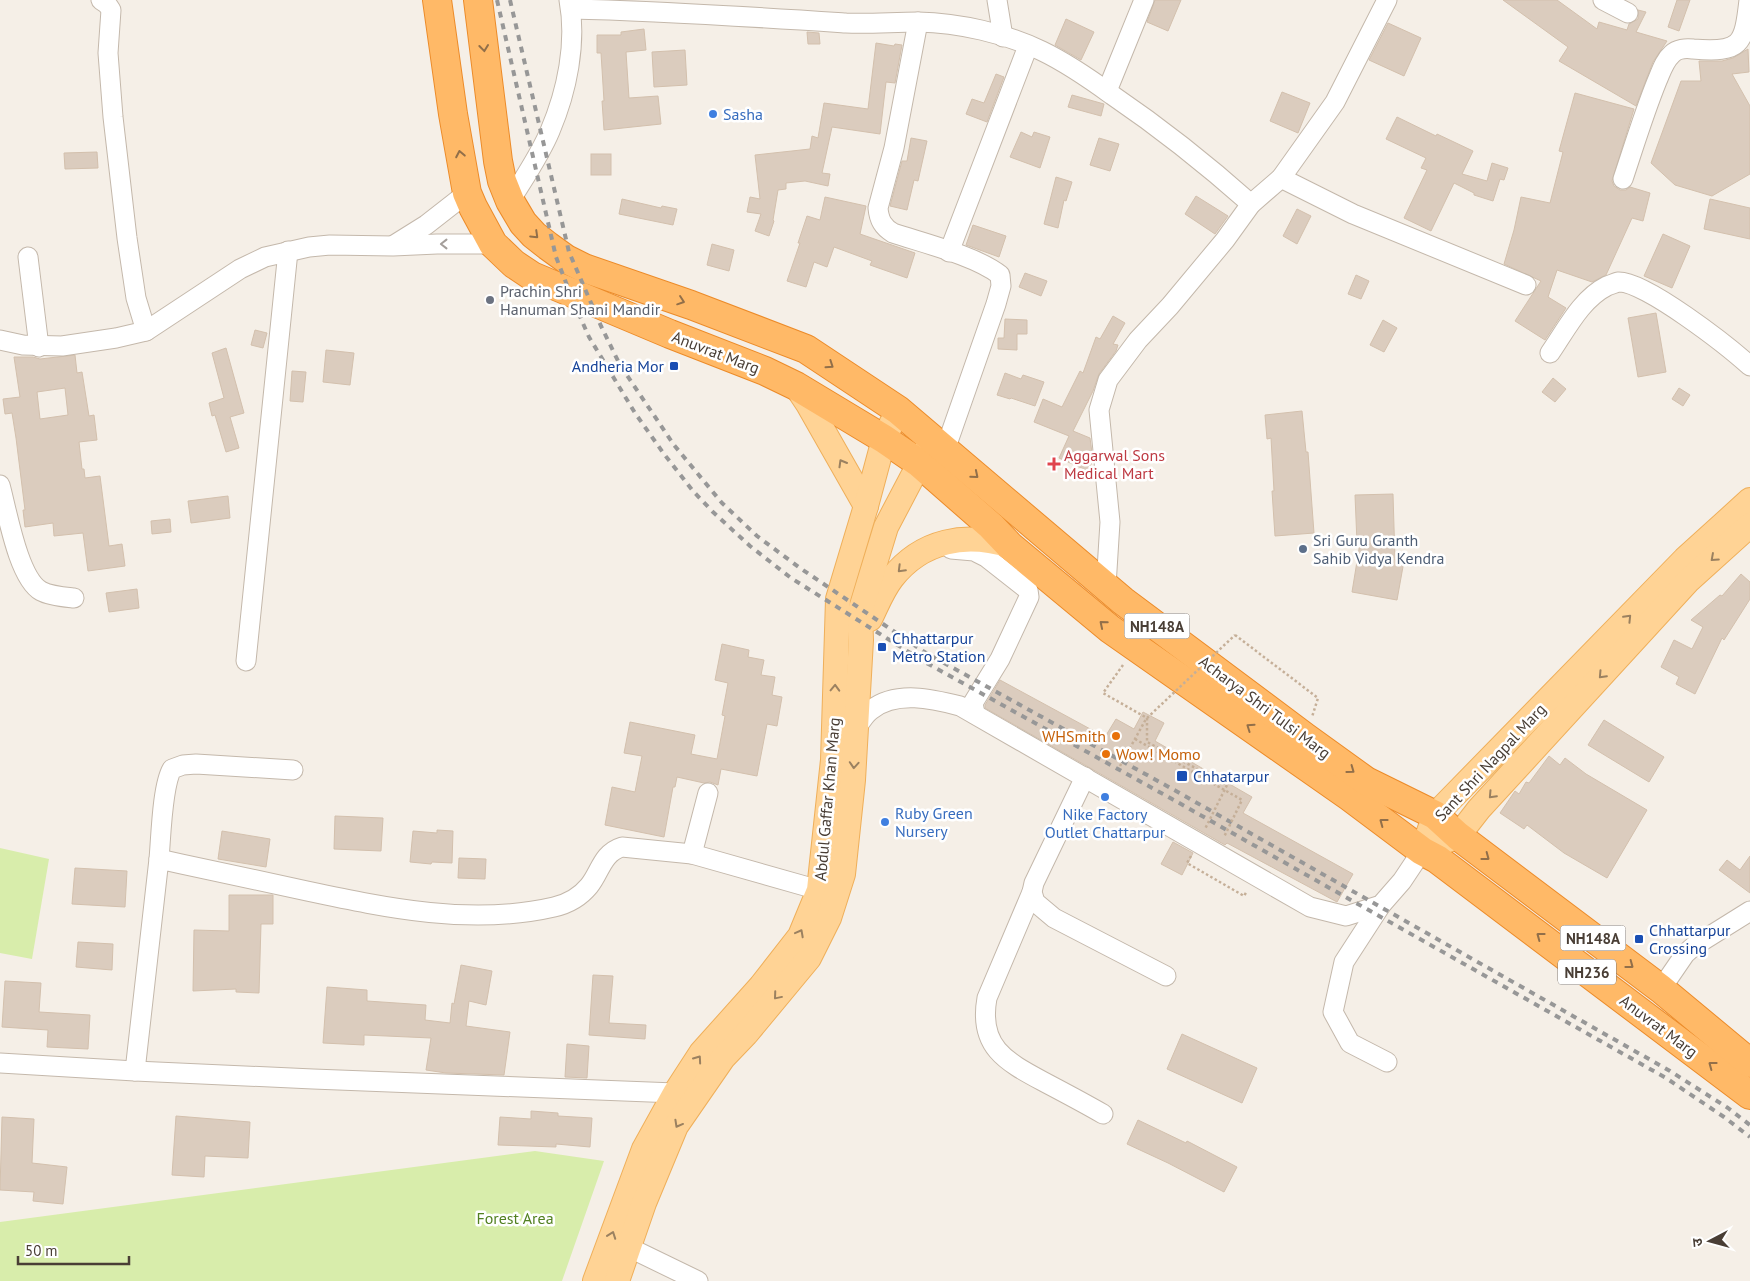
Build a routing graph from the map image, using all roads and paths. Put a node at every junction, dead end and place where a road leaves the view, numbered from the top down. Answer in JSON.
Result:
{"nodes":[{"id":1,"x":101,"y":0,"type":"edge"},
{"id":2,"x":437,"y":0,"type":"edge"},
{"id":3,"x":478,"y":0,"type":"edge"},
{"id":4,"x":997,"y":0,"type":"edge"},
{"id":5,"x":1144,"y":0,"type":"edge"},
{"id":6,"x":1387,"y":0,"type":"edge"},
{"id":7,"x":1603,"y":0,"type":"edge"},
{"id":8,"x":1749,"y":0,"type":"edge"},
{"id":9,"x":570,"y":5,"type":"edge"},
{"id":10,"x":639,"y":5,"type":"edge"},
{"id":11,"x":777,"y":9,"type":"edge"},
{"id":12,"x":1628,"y":12,"type":"dead end"},
{"id":13,"x":918,"y":22,"type":"junction"},
{"id":14,"x":1748,"y":27,"type":"edge"},
{"id":15,"x":1003,"y":37,"type":"junction"},
{"id":16,"x":1028,"y":46,"type":"junction"},
{"id":17,"x":1107,"y":91,"type":"junction"},
{"id":18,"x":1281,"y":178,"type":"junction"},
{"id":19,"x":1624,"y":179,"type":"dead end"},
{"id":20,"x":467,"y":192,"type":"junction"},
{"id":21,"x":510,"y":200,"type":"junction"},
{"id":22,"x":1251,"y":204,"type":"junction"},
{"id":23,"x":493,"y":244,"type":"junction"},
{"id":24,"x":393,"y":246,"type":"junction"},
{"id":25,"x":288,"y":251,"type":"junction"},
{"id":26,"x":949,"y":252,"type":"junction"},
{"id":27,"x":28,"y":257,"type":"dead end"},
{"id":28,"x":1526,"y":285,"type":"dead end"},
{"id":29,"x":146,"y":331,"type":"junction"},
{"id":30,"x":0,"y":340,"type":"edge"},
{"id":31,"x":39,"y":347,"type":"junction"},
{"id":32,"x":1550,"y":353,"type":"dead end"},
{"id":33,"x":1750,"y":366,"type":"edge"},
{"id":34,"x":796,"y":386,"type":"junction"},
{"id":35,"x":898,"y":410,"type":"junction"},
{"id":36,"x":884,"y":439,"type":"junction"},
{"id":37,"x":939,"y":444,"type":"junction"},
{"id":38,"x":919,"y":463,"type":"junction"},
{"id":39,"x":0,"y":485,"type":"edge"},
{"id":40,"x":1750,"y":500,"type":"edge"},
{"id":41,"x":866,"y":506,"type":"junction"},
{"id":42,"x":1750,"y":525,"type":"edge"},
{"id":43,"x":1010,"y":546,"type":"junction"},
{"id":44,"x":925,"y":550,"type":"junction"},
{"id":45,"x":1106,"y":586,"type":"junction"},
{"id":46,"x":74,"y":598,"type":"dead end"},
{"id":47,"x":861,"y":640,"type":"junction"},
{"id":48,"x":1136,"y":647,"type":"junction"},
{"id":49,"x":246,"y":661,"type":"dead end"},
{"id":50,"x":975,"y":714,"type":"junction"},
{"id":51,"x":1147,"y":718,"type":"junction"},
{"id":52,"x":856,"y":728,"type":"junction"},
{"id":53,"x":1305,"y":737,"type":"junction"},
{"id":54,"x":1135,"y":739,"type":"junction"},
{"id":55,"x":1120,"y":766,"type":"dead end"},
{"id":56,"x":293,"y":770,"type":"dead end"},
{"id":57,"x":1085,"y":777,"type":"junction"},
{"id":58,"x":708,"y":793,"type":"dead end"},
{"id":59,"x":1435,"y":815,"type":"junction"},
{"id":60,"x":1458,"y":836,"type":"junction"},
{"id":61,"x":1224,"y":837,"type":"dead end"},
{"id":62,"x":1198,"y":842,"type":"junction"},
{"id":63,"x":1422,"y":851,"type":"junction"},
{"id":64,"x":692,"y":854,"type":"junction"},
{"id":65,"x":159,"y":859,"type":"junction"},
{"id":66,"x":819,"y":890,"type":"junction"},
{"id":67,"x":1032,"y":892,"type":"junction"},
{"id":68,"x":1244,"y":896,"type":"dead end"},
{"id":69,"x":1381,"y":905,"type":"junction"},
{"id":70,"x":1750,"y":911,"type":"edge"},
{"id":71,"x":1166,"y":976,"type":"dead end"},
{"id":72,"x":1661,"y":989,"type":"junction"},
{"id":73,"x":1387,"y":1062,"type":"dead end"},
{"id":74,"x":0,"y":1063,"type":"edge"},
{"id":75,"x":1750,"y":1063,"type":"edge"},
{"id":76,"x":135,"y":1071,"type":"junction"},
{"id":77,"x":675,"y":1093,"type":"junction"},
{"id":78,"x":1750,"y":1095,"type":"edge"},
{"id":79,"x":1103,"y":1114,"type":"dead end"},
{"id":80,"x":628,"y":1248,"type":"junction"},
{"id":81,"x":595,"y":1281,"type":"edge"},
{"id":82,"x":617,"y":1281,"type":"edge"},
{"id":83,"x":698,"y":1281,"type":"edge"}],
"edges":[{"from":1,"to":29,"type":"street"},
{"from":20,"to":2,"type":"highway","name":"Anuvrat Marg","number":"NH148A","one_way":true},
{"from":3,"to":21,"type":"highway","number":"NH148A","one_way":true},
{"from":4,"to":15,"type":"street"},
{"from":5,"to":17,"type":"street"},
{"from":6,"to":18,"type":"street"},
{"from":7,"to":12,"type":"street"},
{"from":8,"to":14,"type":"street"},
{"from":9,"to":10,"type":"street"},
{"from":9,"to":21,"type":"street"},
{"from":10,"to":11,"type":"street"},
{"from":11,"to":13,"type":"street"},
{"from":13,"to":15,"type":"street"},
{"from":13,"to":26,"type":"street"},
{"from":14,"to":19,"type":"street"},
{"from":15,"to":16,"type":"street"},
{"from":16,"to":17,"type":"street"},
{"from":16,"to":26,"type":"street"},
{"from":17,"to":22,"type":"street"},
{"from":18,"to":22,"type":"street"},
{"from":18,"to":28,"type":"street"},
{"from":20,"to":23,"type":"highway","name":"Anuvrat Marg","number":"NH148A"},
{"from":20,"to":24,"type":"street"},
{"from":21,"to":35,"type":"highway","number":"NH148A","one_way":true},
{"from":22,"to":45,"type":"street"},
{"from":23,"to":24,"type":"street","one_way":true},
{"from":23,"to":34,"type":"highway","name":"Anuvrat Marg","number":"NH148A"},
{"from":24,"to":25,"type":"street"},
{"from":25,"to":29,"type":"street"},
{"from":25,"to":49,"type":"street"},
{"from":26,"to":37,"type":"street"},
{"from":27,"to":31,"type":"street"},
{"from":29,"to":31,"type":"street"},
{"from":30,"to":31,"type":"street"},
{"from":32,"to":33,"type":"street"},
{"from":34,"to":36,"type":"highway","name":"Anuvrat Marg","number":"NH148A"},
{"from":41,"to":34,"type":"main road","one_way":true},
{"from":35,"to":36,"type":"main road","name":"Abdul Gaffar Khan Marg"},
{"from":35,"to":37,"type":"highway","name":"Acharya Shri Tulsi Marg","number":"NH148A"},
{"from":36,"to":38,"type":"highway","name":"Anuvrat Marg","number":"NH148A"},
{"from":36,"to":41,"type":"main road","name":"Abdul Gaffar Khan Marg"},
{"from":37,"to":38,"type":"main road","name":"Abdul Gaffar Khan Marg"},
{"from":37,"to":45,"type":"highway","name":"Acharya Shri Tulsi Marg","number":"NH148A","one_way":true},
{"from":38,"to":43,"type":"highway","name":"Acharya Shri Tulsi Marg","number":"NH148A"},
{"from":38,"to":47,"type":"main road","name":"Abdul Gaffar Khan Marg"},
{"from":39,"to":46,"type":"street"},
{"from":59,"to":40,"type":"main road","name":"Sant Shri Nagpal Marg","one_way":true},
{"from":66,"to":41,"type":"main road","name":"Abdul Gaffar Khan Marg","one_way":true},
{"from":42,"to":60,"type":"main road","name":"Sant Shri Nagpal Marg","one_way":true},
{"from":43,"to":44,"type":"main road"},
{"from":48,"to":43,"type":"highway","name":"Acharya Shri Tulsi Marg","number":"NH148A","one_way":true},
{"from":44,"to":47,"type":"main road","one_way":true},
{"from":44,"to":50,"type":"street"},
{"from":45,"to":53,"type":"highway","name":"Acharya Shri Tulsi Marg","number":"NH148A"},
{"from":47,"to":52,"type":"main road","name":"Abdul Gaffar Khan Marg"},
{"from":48,"to":51,"type":"path"},
{"from":63,"to":48,"type":"highway","name":"Acharya Shri Tulsi Marg","number":"NH148A","one_way":true},
{"from":50,"to":52,"type":"street"},
{"from":50,"to":57,"type":"street"},
{"from":51,"to":53,"type":"path","bridge":true},
{"from":51,"to":54,"type":"path"},
{"from":51,"to":62,"type":"path"},
{"from":52,"to":80,"type":"main road","name":"Abdul Gaffar Khan Marg","one_way":true},
{"from":53,"to":59,"type":"highway","name":"Acharya Shri Tulsi Marg","number":"NH148A","one_way":true},
{"from":54,"to":55,"type":"path"},
{"from":54,"to":61,"type":"path","bridge":true},
{"from":56,"to":65,"type":"street"},
{"from":57,"to":62,"type":"street"},
{"from":57,"to":67,"type":"street"},
{"from":58,"to":64,"type":"street"},
{"from":59,"to":60,"type":"highway","number":"NH148A"},
{"from":59,"to":63,"type":"main road","name":"Sant Shri Nagpal Marg"},
{"from":60,"to":63,"type":"main road","name":"Sant Shri Nagpal Marg"},
{"from":60,"to":72,"type":"highway","number":"NH148A","one_way":true},
{"from":62,"to":68,"type":"path"},
{"from":62,"to":69,"type":"street"},
{"from":63,"to":69,"type":"street"},
{"from":78,"to":63,"type":"highway","name":"Anuvrat Marg","number":"NH236","one_way":true},
{"from":64,"to":65,"type":"street"},
{"from":64,"to":66,"type":"street"},
{"from":65,"to":76,"type":"street"},
{"from":77,"to":66,"type":"main road","name":"Abdul Gaffar Khan Marg","one_way":true},
{"from":67,"to":71,"type":"street"},
{"from":67,"to":79,"type":"street"},
{"from":69,"to":73,"type":"street"},
{"from":70,"to":72,"type":"street"},
{"from":72,"to":75,"type":"highway","number":"NH148A"},
{"from":74,"to":76,"type":"street"},
{"from":76,"to":77,"type":"street"},
{"from":81,"to":77,"type":"main road","name":"Abdul Gaffar Khan Marg","one_way":true},
{"from":80,"to":82,"type":"main road","name":"Abdul Gaffar Khan Marg"},
{"from":80,"to":83,"type":"street"}]}
